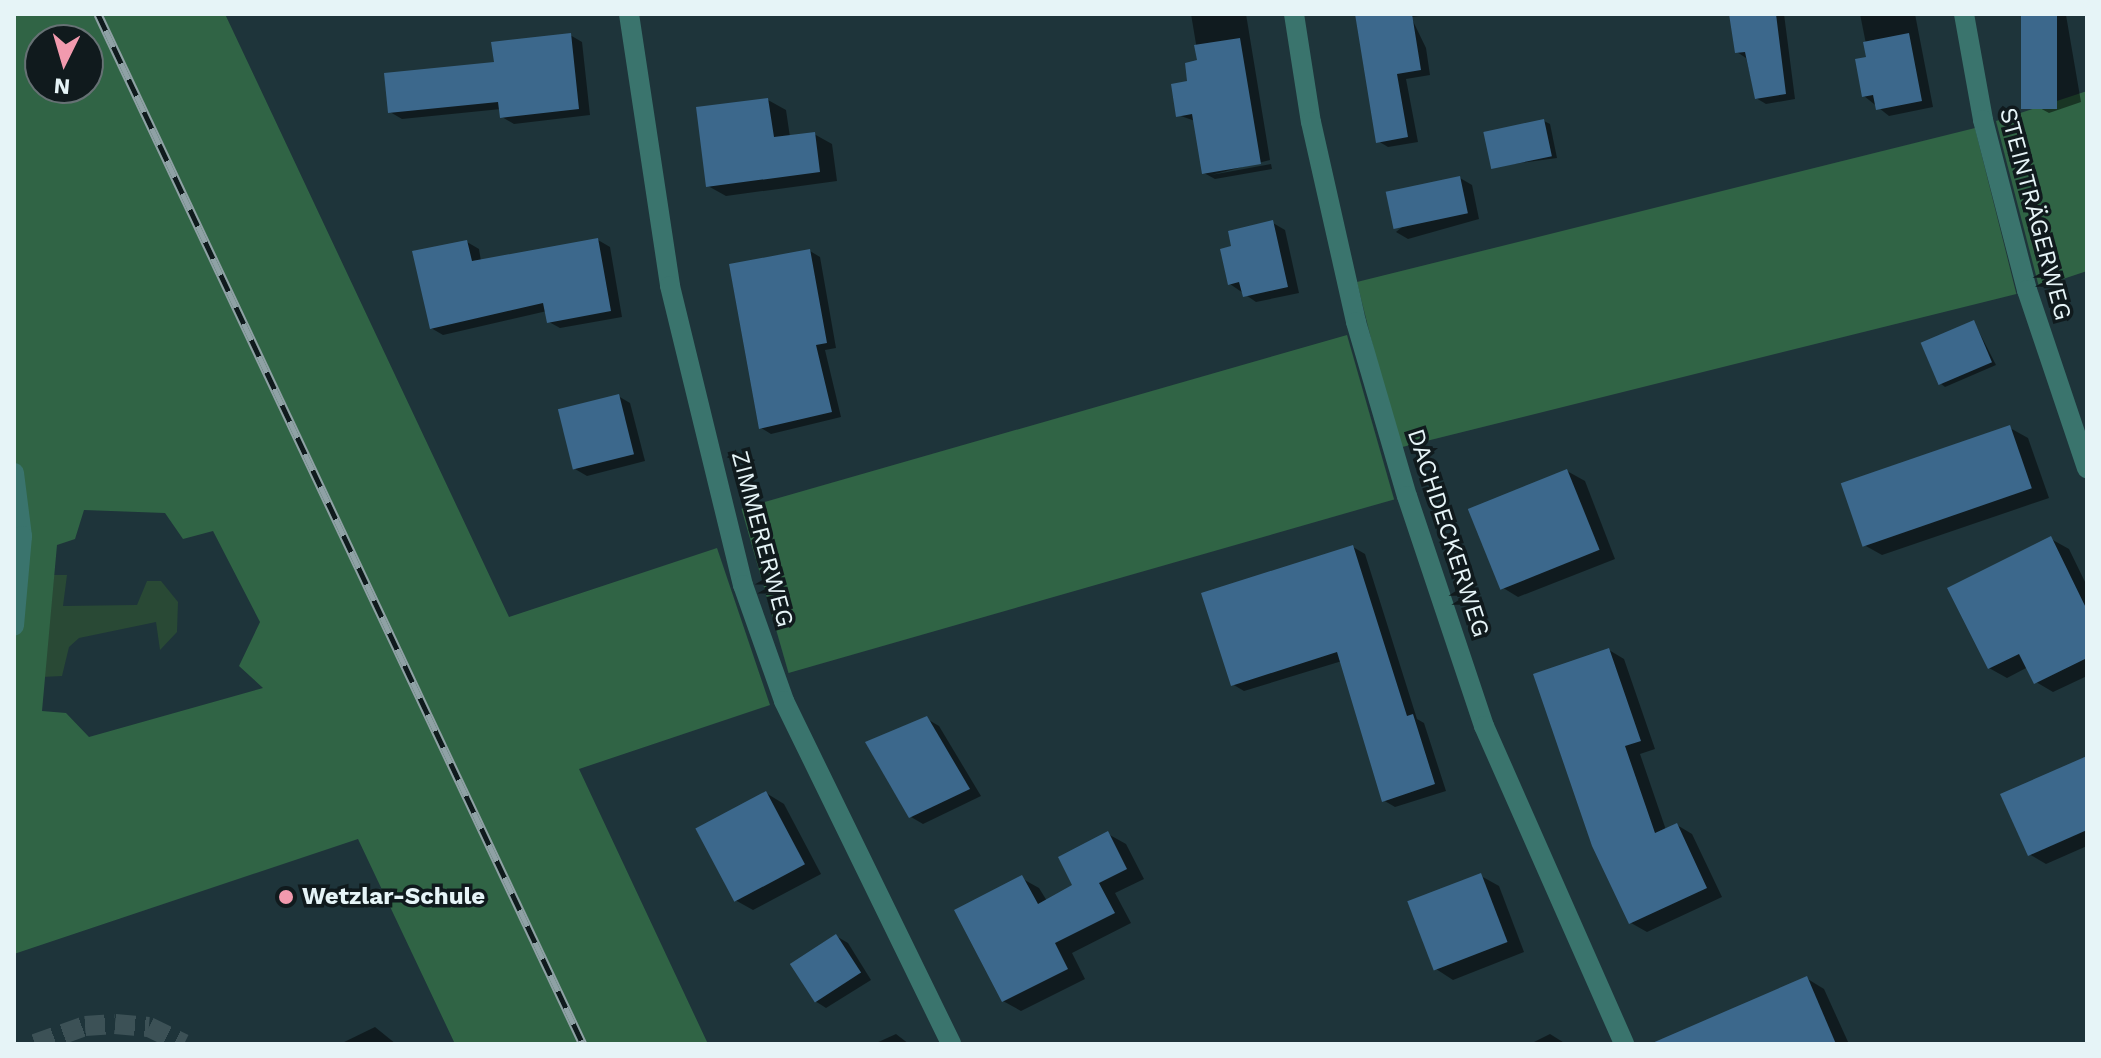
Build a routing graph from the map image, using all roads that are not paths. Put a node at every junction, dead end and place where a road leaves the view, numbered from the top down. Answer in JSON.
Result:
{"nodes":[{"id":1,"x":629,"y":14,"type":"edge"},
{"id":2,"x":1294,"y":14,"type":"edge"},
{"id":3,"x":1964,"y":14,"type":"edge"},
{"id":4,"x":2087,"y":468,"type":"edge"},
{"id":5,"x":14,"y":473,"type":"edge"},
{"id":6,"x":14,"y":626,"type":"edge"},
{"id":7,"x":951,"y":1044,"type":"edge"},
{"id":8,"x":1624,"y":1044,"type":"edge"}],
"edges":[{"from":1,"to":7,"type":"street","name":"ZIMMERERWEG"},
{"from":2,"to":8,"type":"street","name":"DACHDECKERWEG"},
{"from":3,"to":4,"type":"street","name":"STEINTRÄGERWEG"},
{"from":5,"to":6,"type":"street"}]}
